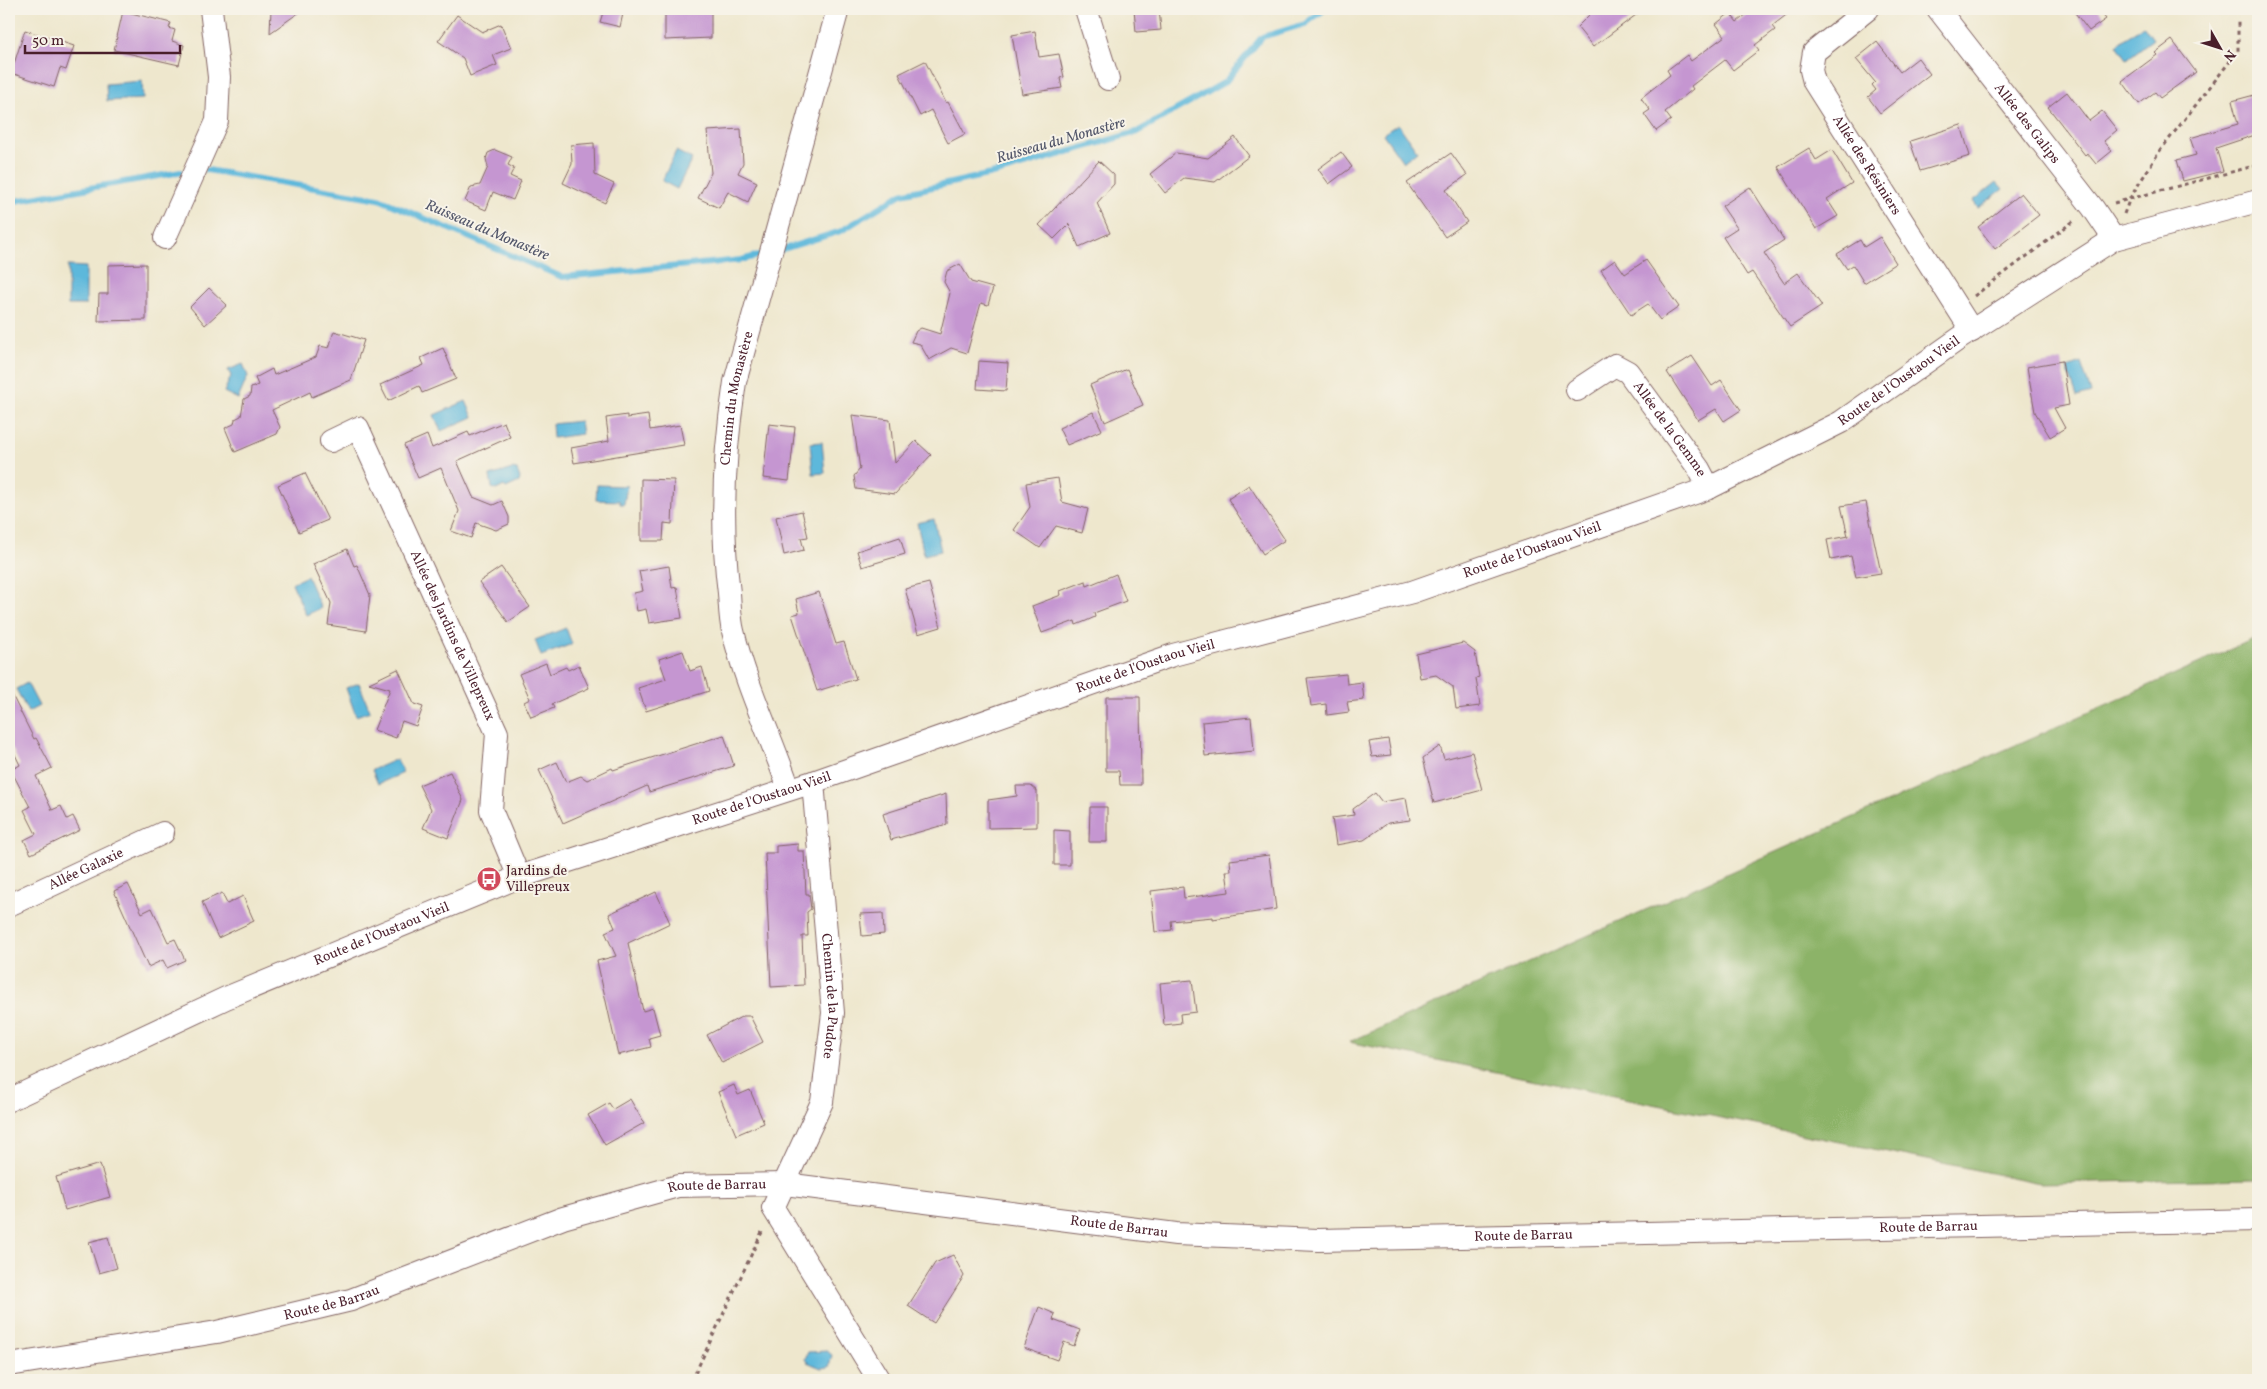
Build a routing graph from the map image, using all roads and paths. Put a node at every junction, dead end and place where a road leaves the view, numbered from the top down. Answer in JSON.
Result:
{"nodes":[{"id":1,"x":211,"y":9,"type":"edge"},
{"id":2,"x":838,"y":9,"type":"edge"},
{"id":3,"x":1086,"y":9,"type":"edge"},
{"id":4,"x":1868,"y":9,"type":"edge"},
{"id":5,"x":1938,"y":9,"type":"edge"},
{"id":6,"x":2238,"y":21,"type":"dead end"},
{"id":7,"x":1108,"y":79,"type":"dead end"},
{"id":8,"x":2258,"y":165,"type":"edge"},
{"id":9,"x":2130,"y":198,"type":"junction"},
{"id":10,"x":2258,"y":201,"type":"edge"},
{"id":11,"x":2093,"y":208,"type":"junction"},
{"id":12,"x":165,"y":238,"type":"dead end"},
{"id":13,"x":2114,"y":239,"type":"junction"},
{"id":14,"x":1957,"y":310,"type":"junction"},
{"id":15,"x":1972,"y":331,"type":"junction"},
{"id":16,"x":1577,"y":390,"type":"dead end"},
{"id":17,"x":331,"y":441,"type":"dead end"},
{"id":18,"x":1709,"y":488,"type":"junction"},
{"id":19,"x":814,"y":782,"type":"junction"},
{"id":20,"x":788,"y":789,"type":"junction"},
{"id":21,"x":163,"y":833,"type":"dead end"},
{"id":22,"x":519,"y":877,"type":"junction"},
{"id":23,"x":9,"y":905,"type":"edge"},
{"id":24,"x":9,"y":1100,"type":"edge"},
{"id":25,"x":785,"y":1184,"type":"junction"},
{"id":26,"x":773,"y":1208,"type":"junction"},
{"id":27,"x":2258,"y":1220,"type":"edge"},
{"id":28,"x":9,"y":1365,"type":"edge"},
{"id":29,"x":692,"y":1380,"type":"edge"},
{"id":30,"x":879,"y":1380,"type":"edge"}],
"edges":[{"from":1,"to":12,"type":"street"},
{"from":2,"to":20,"type":"street","name":"Chemin du Monastère"},
{"from":3,"to":7,"type":"street"},
{"from":4,"to":14,"type":"street","name":"Allée des Résiniers"},
{"from":5,"to":11,"type":"street","name":"Allée des Galips"},
{"from":6,"to":9,"type":"path"},
{"from":8,"to":9,"type":"path"},
{"from":9,"to":11,"type":"path"},
{"from":9,"to":13,"type":"path"},
{"from":10,"to":13,"type":"street","name":"Route de l'Oustaou Vieil"},
{"from":11,"to":13,"type":"street","name":"Allée des Galips"},
{"from":11,"to":14,"type":"path"},
{"from":13,"to":15,"type":"street","name":"Route de l'Oustaou Vieil"},
{"from":14,"to":15,"type":"street","name":"Allée des Résiniers"},
{"from":15,"to":18,"type":"street","name":"Route de l'Oustaou Vieil"},
{"from":16,"to":18,"type":"street","name":"Allée de la Gemme"},
{"from":17,"to":22,"type":"street","name":"Allée des Jardins de Villepreux"},
{"from":18,"to":19,"type":"street","name":"Route de l'Oustaou Vieil"},
{"from":19,"to":20,"type":"street","name":"Route de l'Oustaou Vieil"},
{"from":19,"to":25,"type":"street","name":"Chemin de la Pudote"},
{"from":20,"to":22,"type":"street","name":"Route de l'Oustaou Vieil"},
{"from":21,"to":23,"type":"street","name":"Allée Galaxie"},
{"from":22,"to":24,"type":"street","name":"Route de l'Oustaou Vieil"},
{"from":25,"to":26,"type":"street","name":"Chemin de la Pudote"},
{"from":25,"to":27,"type":"street","name":"Route de Barrau"},
{"from":25,"to":28,"type":"street","name":"Route de Barrau"},
{"from":26,"to":29,"type":"path"},
{"from":26,"to":30,"type":"street"}]}
